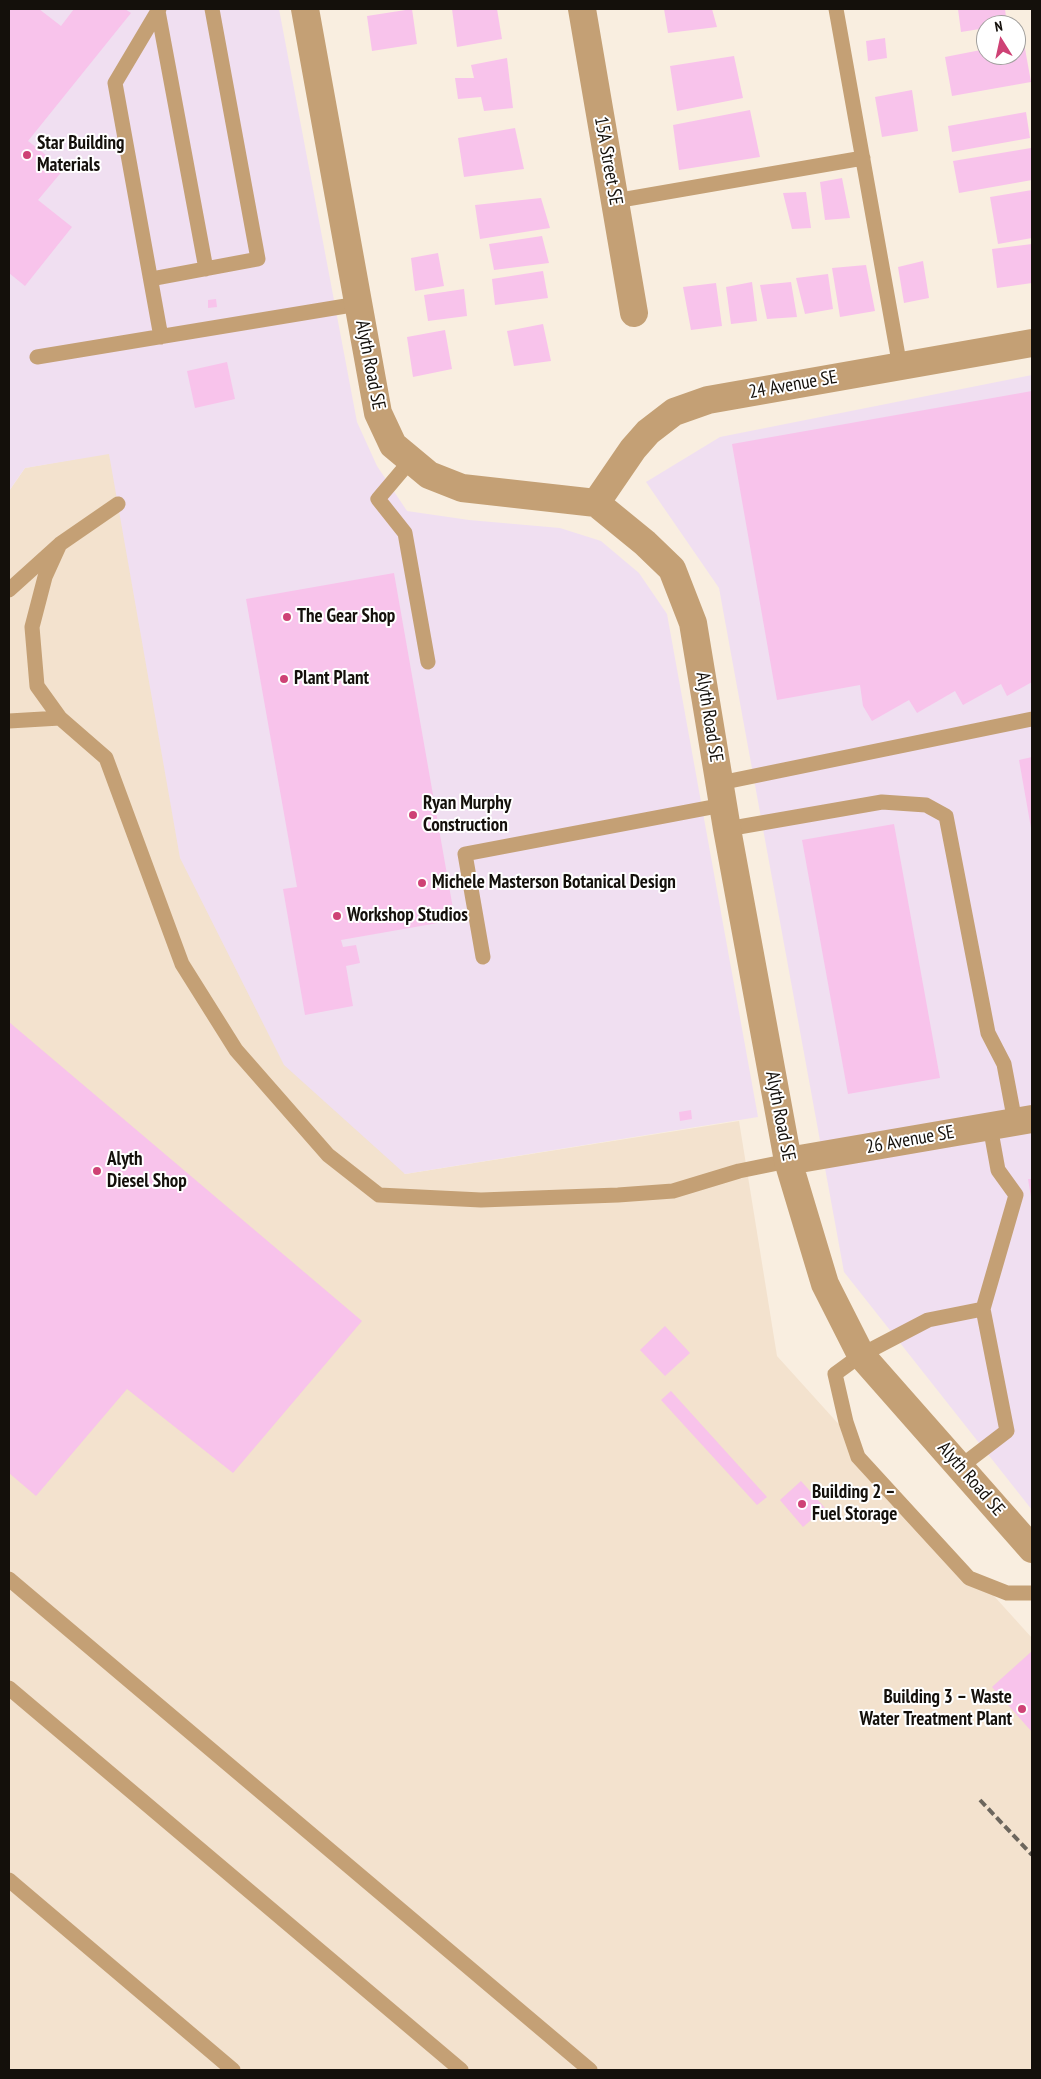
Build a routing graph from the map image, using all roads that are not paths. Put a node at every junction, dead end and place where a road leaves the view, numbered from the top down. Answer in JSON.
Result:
{"nodes":[{"id":1,"x":212,"y":9,"type":"edge"},
{"id":2,"x":305,"y":9,"type":"edge"},
{"id":3,"x":582,"y":9,"type":"edge"},
{"id":4,"x":836,"y":9,"type":"edge"},
{"id":5,"x":158,"y":10,"type":"edge"},
{"id":6,"x":862,"y":158,"type":"junction"},
{"id":7,"x":615,"y":201,"type":"junction"},
{"id":8,"x":206,"y":269,"type":"junction"},
{"id":9,"x":150,"y":279,"type":"junction"},
{"id":10,"x":358,"y":304,"type":"junction"},
{"id":11,"x":634,"y":313,"type":"dead end"},
{"id":12,"x":161,"y":337,"type":"junction"},
{"id":13,"x":1032,"y":343,"type":"edge"},
{"id":14,"x":36,"y":357,"type":"dead end"},
{"id":15,"x":900,"y":367,"type":"junction"},
{"id":16,"x":411,"y":460,"type":"junction"},
{"id":17,"x":596,"y":503,"type":"junction"},
{"id":18,"x":118,"y":504,"type":"dead end"},
{"id":19,"x":60,"y":544,"type":"junction"},
{"id":20,"x":9,"y":590,"type":"edge"},
{"id":21,"x":428,"y":662,"type":"dead end"},
{"id":22,"x":60,"y":718,"type":"junction"},
{"id":23,"x":1032,"y":720,"type":"edge"},
{"id":24,"x":9,"y":721,"type":"edge"},
{"id":25,"x":723,"y":806,"type":"junction"},
{"id":26,"x":483,"y":957,"type":"dead end"},
{"id":27,"x":1012,"y":1122,"type":"edge"},
{"id":28,"x":788,"y":1161,"type":"junction"},
{"id":29,"x":983,"y":1309,"type":"junction"},
{"id":30,"x":861,"y":1355,"type":"junction"},
{"id":31,"x":960,"y":1467,"type":"junction"},
{"id":32,"x":1032,"y":1548,"type":"edge"},
{"id":33,"x":9,"y":1579,"type":"edge"},
{"id":34,"x":1032,"y":1593,"type":"edge"},
{"id":35,"x":9,"y":1688,"type":"edge"},
{"id":36,"x":9,"y":1880,"type":"edge"},
{"id":37,"x":233,"y":2070,"type":"edge"},
{"id":38,"x":461,"y":2070,"type":"edge"},
{"id":39,"x":590,"y":2070,"type":"edge"}],
"edges":[{"from":1,"to":8,"type":"lane"},
{"from":2,"to":10,"type":"street","name":"Alyth Road SE"},
{"from":3,"to":7,"type":"street","name":"15A Street SE"},
{"from":4,"to":6,"type":"lane"},
{"from":5,"to":8,"type":"lane"},
{"from":5,"to":9,"type":"lane"},
{"from":6,"to":7,"type":"lane"},
{"from":6,"to":15,"type":"lane"},
{"from":7,"to":11,"type":"street","name":"15A Street SE"},
{"from":8,"to":9,"type":"lane"},
{"from":9,"to":12,"type":"lane"},
{"from":10,"to":12,"type":"lane"},
{"from":10,"to":16,"type":"street","name":"Alyth Road SE"},
{"from":12,"to":14,"type":"lane"},
{"from":13,"to":15,"type":"street","name":"24 Avenue SE"},
{"from":15,"to":17,"type":"street","name":"24 Avenue SE"},
{"from":16,"to":17,"type":"street","name":"Alyth Road SE"},
{"from":16,"to":21,"type":"lane"},
{"from":17,"to":25,"type":"street","name":"Alyth Road SE"},
{"from":18,"to":19,"type":"lane"},
{"from":19,"to":20,"type":"lane"},
{"from":19,"to":22,"type":"lane"},
{"from":22,"to":24,"type":"lane"},
{"from":22,"to":28,"type":"lane"},
{"from":23,"to":25,"type":"lane"},
{"from":25,"to":26,"type":"lane"},
{"from":25,"to":27,"type":"lane"},
{"from":25,"to":28,"type":"street","name":"Alyth Road SE"},
{"from":27,"to":28,"type":"street","name":"26 Avenue SE"},
{"from":27,"to":29,"type":"lane"},
{"from":28,"to":30,"type":"street","name":"Alyth Road SE"},
{"from":29,"to":30,"type":"lane"},
{"from":29,"to":31,"type":"lane"},
{"from":30,"to":31,"type":"street","name":"Alyth Road SE"},
{"from":30,"to":34,"type":"lane"},
{"from":31,"to":32,"type":"street","name":"Alyth Road SE"},
{"from":33,"to":39,"type":"lane"},
{"from":35,"to":38,"type":"lane"},
{"from":36,"to":37,"type":"lane"}]}
